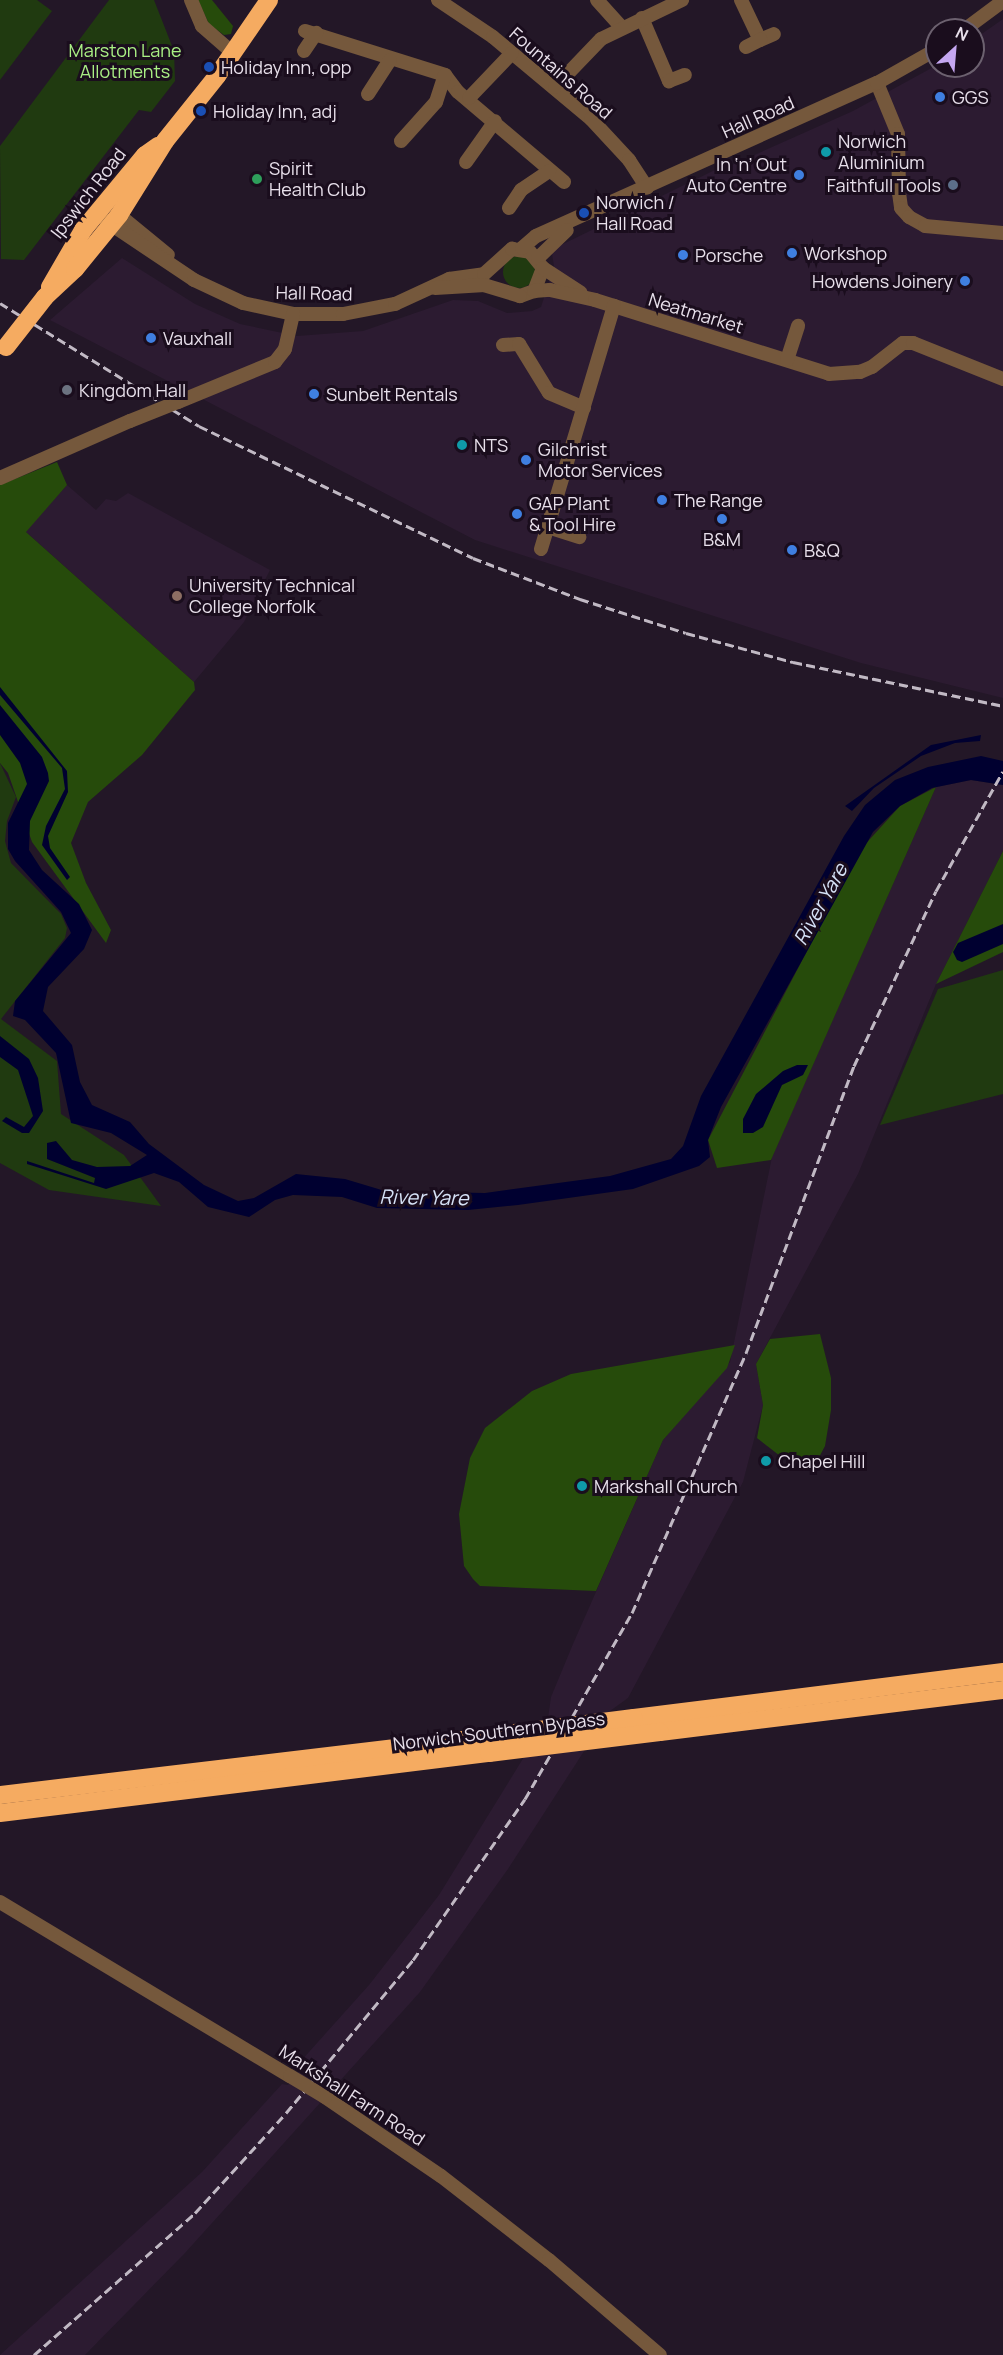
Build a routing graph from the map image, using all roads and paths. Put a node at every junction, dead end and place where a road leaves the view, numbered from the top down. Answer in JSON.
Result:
{"nodes":[{"id":1,"x":191,"y":0,"type":"edge"},
{"id":2,"x":269,"y":0,"type":"edge"},
{"id":3,"x":438,"y":0,"type":"edge"},
{"id":4,"x":597,"y":0,"type":"edge"},
{"id":5,"x":682,"y":0,"type":"edge"},
{"id":6,"x":741,"y":0,"type":"edge"},
{"id":7,"x":1000,"y":2,"type":"edge"},
{"id":8,"x":642,"y":18,"type":"junction"},
{"id":9,"x":979,"y":18,"type":"edge"},
{"id":10,"x":621,"y":27,"type":"junction"},
{"id":11,"x":774,"y":34,"type":"dead end"},
{"id":12,"x":760,"y":40,"type":"junction"},
{"id":13,"x":746,"y":46,"type":"dead end"},
{"id":14,"x":304,"y":51,"type":"dead end"},
{"id":15,"x":233,"y":53,"type":"junction"},
{"id":16,"x":512,"y":53,"type":"junction"},
{"id":17,"x":925,"y":56,"type":"edge"},
{"id":18,"x":390,"y":60,"type":"junction"},
{"id":19,"x":445,"y":75,"type":"junction"},
{"id":20,"x":685,"y":75,"type":"dead end"},
{"id":21,"x":878,"y":83,"type":"junction"},
{"id":22,"x":555,"y":87,"type":"junction"},
{"id":23,"x":368,"y":94,"type":"dead end"},
{"id":24,"x":469,"y":98,"type":"junction"},
{"id":25,"x":495,"y":121,"type":"junction"},
{"id":26,"x":401,"y":141,"type":"dead end"},
{"id":27,"x":466,"y":162,"type":"dead end"},
{"id":28,"x":549,"y":171,"type":"junction"},
{"id":29,"x":564,"y":182,"type":"dead end"},
{"id":30,"x":647,"y":188,"type":"junction"},
{"id":31,"x":509,"y":208,"type":"dead end"},
{"id":32,"x":591,"y":214,"type":"junction"},
{"id":33,"x":109,"y":216,"type":"junction"},
{"id":34,"x":1003,"y":233,"type":"edge"},
{"id":35,"x":522,"y":248,"type":"junction"},
{"id":36,"x":540,"y":263,"type":"junction"},
{"id":37,"x":496,"y":265,"type":"junction"},
{"id":38,"x":435,"y":288,"type":"junction"},
{"id":39,"x":534,"y":291,"type":"junction"},
{"id":40,"x":503,"y":292,"type":"junction"},
{"id":41,"x":45,"y":297,"type":"junction"},
{"id":42,"x":595,"y":300,"type":"junction"},
{"id":43,"x":614,"y":306,"type":"junction"},
{"id":44,"x":293,"y":314,"type":"junction"},
{"id":45,"x":798,"y":326,"type":"dead end"},
{"id":46,"x":503,"y":345,"type":"dead end"},
{"id":47,"x":3,"y":351,"type":"edge"},
{"id":48,"x":787,"y":360,"type":"junction"},
{"id":49,"x":1003,"y":378,"type":"edge"},
{"id":50,"x":584,"y":408,"type":"junction"},
{"id":51,"x":0,"y":478,"type":"edge"},
{"id":52,"x":548,"y":527,"type":"junction"},
{"id":53,"x":579,"y":537,"type":"dead end"},
{"id":54,"x":541,"y":549,"type":"dead end"},
{"id":55,"x":1003,"y":1672,"type":"edge"},
{"id":56,"x":1003,"y":1690,"type":"edge"},
{"id":57,"x":0,"y":1795,"type":"edge"},
{"id":58,"x":0,"y":1812,"type":"edge"},
{"id":59,"x":0,"y":1902,"type":"edge"},
{"id":60,"x":660,"y":2355,"type":"edge"}],
"edges":[{"from":1,"to":15,"type":"street"},
{"from":2,"to":15,"type":"highway","name":"Ipswich Road"},
{"from":3,"to":16,"type":"street","name":"Fountains Road"},
{"from":4,"to":10,"type":"street"},
{"from":5,"to":8,"type":"street"},
{"from":6,"to":12,"type":"street"},
{"from":7,"to":9,"type":"street"},
{"from":8,"to":10,"type":"street"},
{"from":8,"to":20,"type":"street"},
{"from":10,"to":22,"type":"street"},
{"from":11,"to":12,"type":"street"},
{"from":12,"to":13,"type":"street"},
{"from":14,"to":18,"type":"street"},
{"from":15,"to":33,"type":"highway","name":"Ipswich Road"},
{"from":16,"to":22,"type":"street","name":"Fountains Road"},
{"from":16,"to":24,"type":"street"},
{"from":17,"to":21,"type":"street","name":"Hall Road"},
{"from":18,"to":19,"type":"street"},
{"from":18,"to":23,"type":"street"},
{"from":19,"to":24,"type":"street"},
{"from":19,"to":26,"type":"street"},
{"from":21,"to":30,"type":"street","name":"Hall Road"},
{"from":21,"to":34,"type":"street"},
{"from":22,"to":30,"type":"street","name":"Fountains Road"},
{"from":24,"to":25,"type":"street"},
{"from":25,"to":27,"type":"street"},
{"from":25,"to":28,"type":"street"},
{"from":28,"to":29,"type":"street"},
{"from":28,"to":31,"type":"street"},
{"from":30,"to":32,"type":"street","name":"Hall Road"},
{"from":32,"to":35,"type":"street","name":"Hall Road"},
{"from":32,"to":36,"type":"street","name":"Hall Road"},
{"from":33,"to":41,"type":"highway","name":"Ipswich Road"},
{"from":33,"to":41,"type":"highway","name":"Ipswich Road"},
{"from":33,"to":44,"type":"street","name":"Hall Road"},
{"from":35,"to":36,"type":"street"},
{"from":35,"to":37,"type":"street","name":"Hall Road"},
{"from":36,"to":39,"type":"street","name":"Hall Road"},
{"from":36,"to":42,"type":"street","name":"Neatmarket"},
{"from":37,"to":38,"type":"street","name":"Hall Road"},
{"from":37,"to":40,"type":"street"},
{"from":38,"to":40,"type":"street","name":"Hall Road"},
{"from":38,"to":44,"type":"street","name":"Hall Road"},
{"from":39,"to":40,"type":"street","name":"Hall Road"},
{"from":39,"to":42,"type":"street","name":"Neatmarket"},
{"from":41,"to":47,"type":"highway","name":"Ipswich Road","bridge":true},
{"from":42,"to":43,"type":"street","name":"Neatmarket"},
{"from":43,"to":48,"type":"street","name":"Neatmarket"},
{"from":43,"to":50,"type":"street"},
{"from":44,"to":51,"type":"street","bridge":true},
{"from":45,"to":48,"type":"street"},
{"from":46,"to":50,"type":"street"},
{"from":48,"to":49,"type":"street","name":"Neatmarket"},
{"from":50,"to":52,"type":"street"},
{"from":52,"to":53,"type":"street"},
{"from":52,"to":54,"type":"street"},
{"from":55,"to":57,"type":"highway","name":"Norwich Southern Bypass","bridge":true},
{"from":56,"to":58,"type":"highway","name":"Norwich Southern Bypass","bridge":true},
{"from":59,"to":60,"type":"street","name":"Markshall Farm Road","bridge":true}]}
